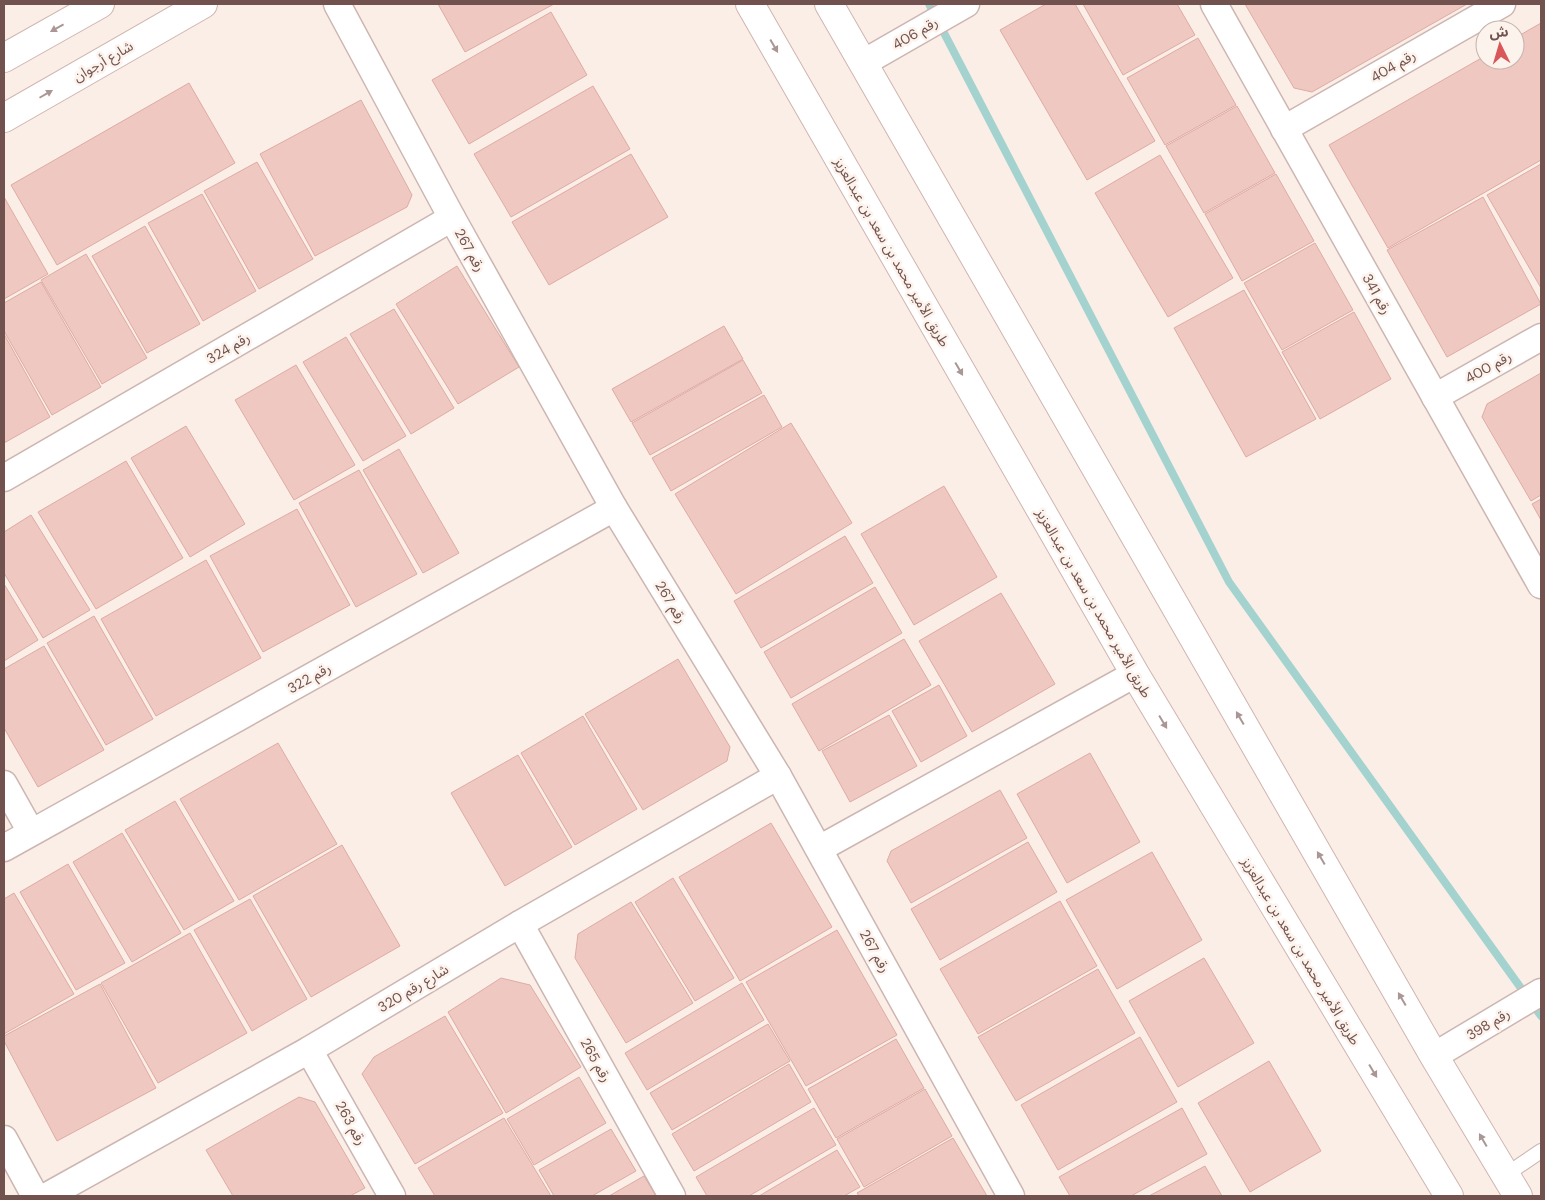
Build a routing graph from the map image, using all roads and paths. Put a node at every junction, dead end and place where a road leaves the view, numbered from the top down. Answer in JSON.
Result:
{"nodes":[{"id":1,"x":100,"y":4,"type":"edge"},
{"id":2,"x":203,"y":4,"type":"edge"},
{"id":3,"x":337,"y":4,"type":"edge"},
{"id":4,"x":750,"y":4,"type":"edge"},
{"id":5,"x":829,"y":4,"type":"edge"},
{"id":6,"x":966,"y":4,"type":"edge"},
{"id":7,"x":1214,"y":4,"type":"edge"},
{"id":8,"x":1502,"y":4,"type":"edge"},
{"id":9,"x":4,"y":58,"type":"edge"},
{"id":10,"x":864,"y":63,"type":"junction"},
{"id":11,"x":4,"y":118,"type":"edge"},
{"id":12,"x":1284,"y":129,"type":"junction"},
{"id":13,"x":452,"y":218,"type":"junction"},
{"id":14,"x":1541,"y":337,"type":"edge"},
{"id":15,"x":1435,"y":397,"type":"junction"},
{"id":16,"x":4,"y":478,"type":"edge"},
{"id":17,"x":614,"y":508,"type":"junction"},
{"id":18,"x":1541,"y":585,"type":"edge"},
{"id":19,"x":1135,"y":674,"type":"junction"},
{"id":20,"x":778,"y":776,"type":"junction"},
{"id":21,"x":4,"y":784,"type":"edge"},
{"id":22,"x":31,"y":832,"type":"junction"},
{"id":23,"x":4,"y":848,"type":"edge"},
{"id":24,"x":819,"y":849,"type":"junction"},
{"id":25,"x":520,"y":924,"type":"junction"},
{"id":26,"x":1541,"y":992,"type":"edge"},
{"id":27,"x":309,"y":1050,"type":"junction"},
{"id":28,"x":1434,"y":1056,"type":"junction"},
{"id":29,"x":4,"y":1139,"type":"edge"},
{"id":30,"x":1541,"y":1151,"type":"edge"},
{"id":31,"x":1511,"y":1186,"type":"edge"},
{"id":32,"x":35,"y":1196,"type":"edge"},
{"id":33,"x":47,"y":1196,"type":"edge"},
{"id":34,"x":392,"y":1196,"type":"edge"},
{"id":35,"x":672,"y":1196,"type":"edge"},
{"id":36,"x":1011,"y":1196,"type":"edge"},
{"id":37,"x":1449,"y":1196,"type":"edge"}],
"edges":[{"from":1,"to":9,"type":"main road","one_way":true},
{"from":11,"to":2,"type":"main road","name":"شارع أرجوان","one_way":true},
{"from":3,"to":13,"type":"street","name":"رقم 267"},
{"from":4,"to":19,"type":"main road","name":"طريق الأمير محمد بن سعد بن عبدالعزيز","one_way":true},
{"from":5,"to":10,"type":"main road"},
{"from":6,"to":10,"type":"street","name":"رقم 406"},
{"from":7,"to":12,"type":"street","name":"رقم 341"},
{"from":8,"to":12,"type":"street","name":"رقم 404"},
{"from":28,"to":10,"type":"main road","one_way":true},
{"from":12,"to":15,"type":"street","name":"رقم 341"},
{"from":13,"to":16,"type":"street","name":"رقم 324"},
{"from":13,"to":17,"type":"street","name":"رقم 267"},
{"from":14,"to":15,"type":"street","name":"رقم 400"},
{"from":15,"to":18,"type":"street","name":"رقم 341"},
{"from":17,"to":20,"type":"street","name":"رقم 267"},
{"from":17,"to":22,"type":"street","name":"رقم 322"},
{"from":19,"to":24,"type":"street"},
{"from":19,"to":37,"type":"main road","name":"طريق الأمير محمد بن سعد بن عبدالعزيز","one_way":true},
{"from":20,"to":24,"type":"street","name":"رقم 267"},
{"from":20,"to":25,"type":"street","name":"شارع رقم 320"},
{"from":21,"to":22,"type":"street"},
{"from":22,"to":23,"type":"street","name":"رقم 322"},
{"from":24,"to":36,"type":"street","name":"رقم 267"},
{"from":25,"to":27,"type":"street","name":"شارع رقم 320"},
{"from":25,"to":35,"type":"street","name":"رقم 265"},
{"from":26,"to":28,"type":"street","name":"رقم 398"},
{"from":27,"to":33,"type":"street","name":"شارع رقم 320"},
{"from":27,"to":34,"type":"street","name":"رقم 263"},
{"from":31,"to":28,"type":"main road","one_way":true},
{"from":29,"to":32,"type":"street"},
{"from":30,"to":31,"type":"lane"}]}
